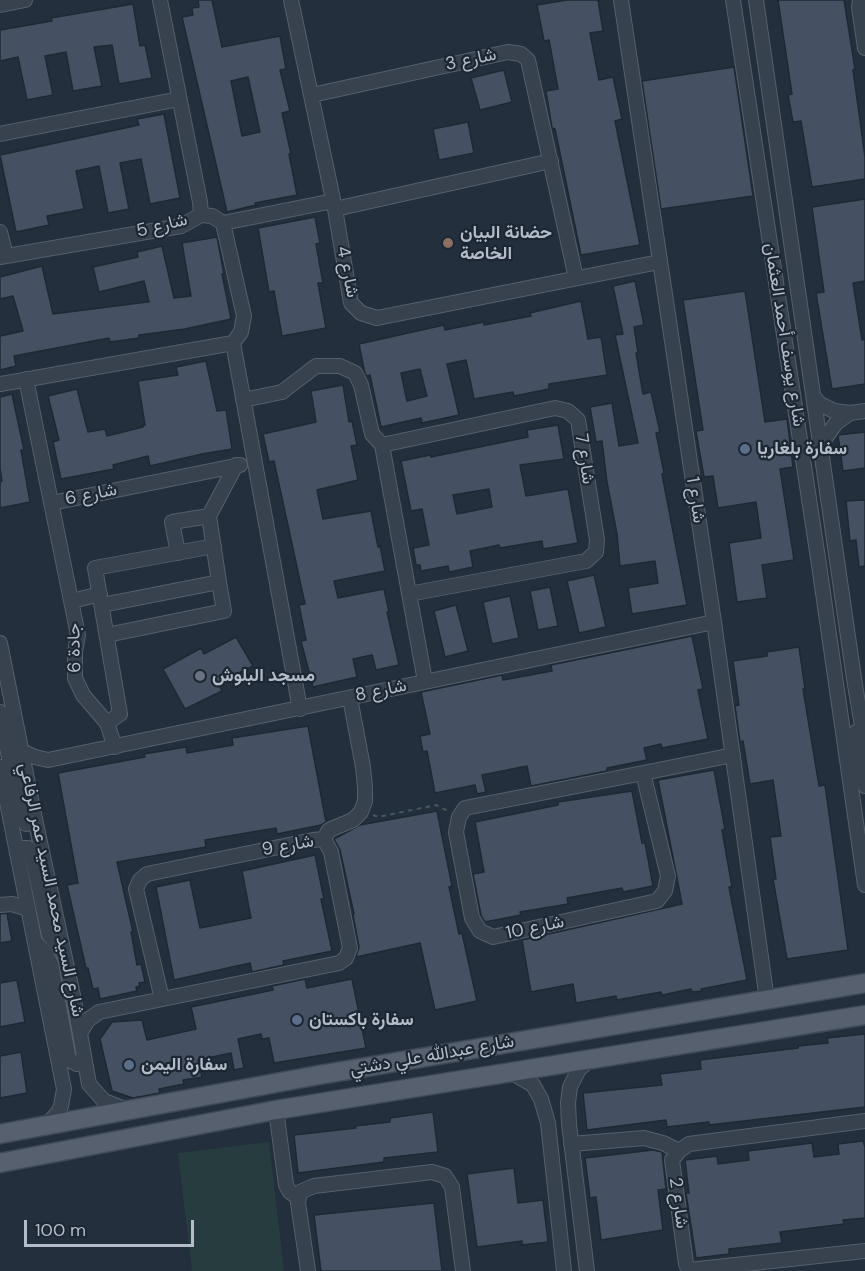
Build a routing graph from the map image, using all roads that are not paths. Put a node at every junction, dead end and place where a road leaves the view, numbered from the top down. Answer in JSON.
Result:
{"nodes":[{"id":1,"x":26,"y":0,"type":"edge"},
{"id":2,"x":160,"y":0,"type":"edge"},
{"id":3,"x":291,"y":0,"type":"edge"},
{"id":4,"x":621,"y":0,"type":"edge"},
{"id":5,"x":733,"y":0,"type":"edge"},
{"id":6,"x":756,"y":0,"type":"edge"},
{"id":7,"x":860,"y":0,"type":"edge"},
{"id":8,"x":0,"y":5,"type":"edge"},
{"id":9,"x":865,"y":48,"type":"edge"},
{"id":10,"x":312,"y":95,"type":"junction"},
{"id":11,"x":179,"y":99,"type":"junction"},
{"id":12,"x":0,"y":134,"type":"edge"},
{"id":13,"x":551,"y":161,"type":"junction"},
{"id":14,"x":334,"y":205,"type":"junction"},
{"id":15,"x":201,"y":215,"type":"junction"},
{"id":16,"x":223,"y":223,"type":"junction"},
{"id":17,"x":0,"y":232,"type":"edge"},
{"id":18,"x":3,"y":257,"type":"edge"},
{"id":19,"x":659,"y":262,"type":"junction"},
{"id":20,"x":576,"y":278,"type":"junction"},
{"id":21,"x":233,"y":343,"type":"junction"},
{"id":22,"x":26,"y":379,"type":"junction"},
{"id":23,"x":0,"y":384,"type":"edge"},
{"id":24,"x":815,"y":398,"type":"junction"},
{"id":25,"x":243,"y":400,"type":"junction"},
{"id":26,"x":865,"y":411,"type":"edge"},
{"id":27,"x":850,"y":413,"type":"junction"},
{"id":28,"x":821,"y":444,"type":"junction"},
{"id":29,"x":382,"y":445,"type":"junction"},
{"id":30,"x":254,"y":462,"type":"junction"},
{"id":31,"x":236,"y":465,"type":"junction"},
{"id":32,"x":52,"y":502,"type":"junction"},
{"id":33,"x":209,"y":516,"type":"junction"},
{"id":34,"x":214,"y":546,"type":"junction"},
{"id":35,"x":178,"y":553,"type":"junction"},
{"id":36,"x":818,"y":558,"type":"junction"},
{"id":37,"x":219,"y":582,"type":"junction"},
{"id":38,"x":409,"y":594,"type":"junction"},
{"id":39,"x":101,"y":600,"type":"junction"},
{"id":40,"x":72,"y":601,"type":"junction"},
{"id":41,"x":714,"y":622,"type":"junction"},
{"id":42,"x":106,"y":635,"type":"junction"},
{"id":43,"x":0,"y":643,"type":"edge"},
{"id":44,"x":425,"y":681,"type":"junction"},
{"id":45,"x":855,"y":685,"type":"junction"},
{"id":46,"x":350,"y":698,"type":"junction"},
{"id":47,"x":300,"y":709,"type":"junction"},
{"id":48,"x":0,"y":711,"type":"edge"},
{"id":49,"x":842,"y":719,"type":"junction"},
{"id":50,"x":107,"y":723,"type":"junction"},
{"id":51,"x":865,"y":743,"type":"edge"},
{"id":52,"x":115,"y":747,"type":"junction"},
{"id":53,"x":22,"y":751,"type":"junction"},
{"id":54,"x":733,"y":755,"type":"junction"},
{"id":55,"x":48,"y":760,"type":"junction"},
{"id":56,"x":0,"y":767,"type":"edge"},
{"id":57,"x":643,"y":773,"type":"junction"},
{"id":58,"x":29,"y":784,"type":"junction"},
{"id":59,"x":865,"y":786,"type":"edge"},
{"id":60,"x":35,"y":819,"type":"junction"},
{"id":61,"x":324,"y":839,"type":"junction"},
{"id":62,"x":862,"y":842,"type":"edge"},
{"id":63,"x":17,"y":854,"type":"junction"},
{"id":64,"x":865,"y":885,"type":"edge"},
{"id":65,"x":23,"y":889,"type":"junction"},
{"id":66,"x":3,"y":904,"type":"edge"},
{"id":67,"x":28,"y":909,"type":"junction"},
{"id":68,"x":36,"y":943,"type":"junction"},
{"id":69,"x":63,"y":951,"type":"junction"},
{"id":70,"x":862,"y":981,"type":"edge"},
{"id":71,"x":162,"y":999,"type":"junction"},
{"id":72,"x":74,"y":1000,"type":"junction"},
{"id":73,"x":767,"y":1000,"type":"junction"},
{"id":74,"x":99,"y":1012,"type":"junction"},
{"id":75,"x":865,"y":1015,"type":"edge"},
{"id":76,"x":80,"y":1033,"type":"junction"},
{"id":77,"x":84,"y":1055,"type":"junction"},
{"id":78,"x":593,"y":1058,"type":"junction"},
{"id":79,"x":386,"y":1064,"type":"junction"},
{"id":80,"x":509,"y":1071,"type":"junction"},
{"id":81,"x":319,"y":1075,"type":"junction"},
{"id":82,"x":354,"y":1096,"type":"junction"},
{"id":83,"x":133,"y":1109,"type":"junction"},
{"id":84,"x":276,"y":1110,"type":"junction"},
{"id":85,"x":865,"y":1121,"type":"edge"},
{"id":86,"x":548,"y":1123,"type":"junction"},
{"id":87,"x":569,"y":1124,"type":"junction"},
{"id":88,"x":46,"y":1125,"type":"junction"},
{"id":89,"x":0,"y":1134,"type":"edge"},
{"id":90,"x":571,"y":1144,"type":"junction"},
{"id":91,"x":679,"y":1150,"type":"junction"},
{"id":92,"x":0,"y":1163,"type":"edge"},
{"id":93,"x":299,"y":1198,"type":"junction"},
{"id":94,"x":865,"y":1251,"type":"edge"},
{"id":95,"x":308,"y":1271,"type":"edge"},
{"id":96,"x":463,"y":1271,"type":"edge"},
{"id":97,"x":564,"y":1271,"type":"edge"},
{"id":98,"x":587,"y":1271,"type":"edge"}],
"edges":[{"from":1,"to":8,"type":"street"},
{"from":2,"to":11,"type":"street","name":"شارع 5"},
{"from":3,"to":10,"type":"street","name":"شارع 4"},
{"from":4,"to":19,"type":"street","name":"شارع 1"},
{"from":5,"to":36,"type":"street","name":"شارع يوسف أحمد العثمان"},
{"from":6,"to":24,"type":"street","name":"شارع يوسف أحمد العثمان"},
{"from":7,"to":9,"type":"street"},
{"from":10,"to":13,"type":"street","name":"شارع 3"},
{"from":10,"to":14,"type":"street","name":"شارع 4"},
{"from":11,"to":12,"type":"street"},
{"from":11,"to":15,"type":"street","name":"شارع 5"},
{"from":13,"to":14,"type":"street"},
{"from":13,"to":20,"type":"street","name":"شارع 3"},
{"from":14,"to":16,"type":"street"},
{"from":14,"to":20,"type":"street","name":"شارع 4"},
{"from":15,"to":16,"type":"street"},
{"from":15,"to":18,"type":"street","name":"شارع 5"},
{"from":16,"to":21,"type":"street"},
{"from":17,"to":18,"type":"street","name":"شارع 5"},
{"from":19,"to":20,"type":"street","name":"شارع 4"},
{"from":19,"to":41,"type":"street","name":"شارع 1"},
{"from":21,"to":22,"type":"street"},
{"from":21,"to":25,"type":"street"},
{"from":22,"to":23,"type":"street"},
{"from":22,"to":32,"type":"street","name":"شارع 6"},
{"from":24,"to":27,"type":"street"},
{"from":24,"to":28,"type":"street","name":"شارع يوسف أحمد العثمان"},
{"from":25,"to":29,"type":"street"},
{"from":25,"to":30,"type":"street"},
{"from":26,"to":27,"type":"street"},
{"from":27,"to":28,"type":"street"},
{"from":28,"to":45,"type":"street","name":"شارع يوسف أحمد العثمان"},
{"from":29,"to":38,"type":"street"},
{"from":29,"to":38,"type":"street","name":"شارع 7"},
{"from":30,"to":31,"type":"street","name":"شارع 6"},
{"from":30,"to":47,"type":"street"},
{"from":31,"to":32,"type":"street","name":"شارع 6"},
{"from":31,"to":33,"type":"street"},
{"from":32,"to":40,"type":"street","name":"جادة 6"},
{"from":33,"to":34,"type":"street"},
{"from":33,"to":35,"type":"street"},
{"from":34,"to":35,"type":"street"},
{"from":34,"to":37,"type":"street"},
{"from":35,"to":39,"type":"street"},
{"from":36,"to":45,"type":"street"},
{"from":36,"to":49,"type":"street","name":"شارع يوسف أحمد العثمان"},
{"from":37,"to":39,"type":"street"},
{"from":37,"to":42,"type":"street"},
{"from":38,"to":44,"type":"street"},
{"from":39,"to":40,"type":"street"},
{"from":39,"to":42,"type":"street"},
{"from":40,"to":50,"type":"street","name":"جادة 6"},
{"from":41,"to":44,"type":"street","name":"شارع 8"},
{"from":41,"to":54,"type":"street","name":"شارع 1"},
{"from":42,"to":50,"type":"street"},
{"from":43,"to":53,"type":"street","name":"شارع السيد محمد السيد عمر الرفاعي"},
{"from":44,"to":46,"type":"street","name":"شارع 8"},
{"from":45,"to":51,"type":"street","name":"شارع يوسف أحمد العثمان"},
{"from":46,"to":47,"type":"street","name":"شارع 8"},
{"from":46,"to":61,"type":"street"},
{"from":47,"to":52,"type":"street","name":"شارع 8"},
{"from":48,"to":60,"type":"street"},
{"from":49,"to":59,"type":"street"},
{"from":49,"to":62,"type":"street","name":"شارع يوسف أحمد العثمان"},
{"from":50,"to":52,"type":"street","name":"جادة 6"},
{"from":52,"to":55,"type":"street","name":"شارع 8"},
{"from":53,"to":55,"type":"street"},
{"from":53,"to":58,"type":"street","name":"شارع السيد محمد السيد عمر الرفاعي"},
{"from":54,"to":57,"type":"street"},
{"from":54,"to":73,"type":"street","name":"شارع 1"},
{"from":55,"to":58,"type":"street"},
{"from":56,"to":63,"type":"street","name":"شارع السيد محمد السيد عمر الرفاعي"},
{"from":57,"to":57,"type":"street","name":"شارع 10"},
{"from":58,"to":60,"type":"street","name":"شارع السيد محمد السيد عمر الرفاعي"},
{"from":60,"to":69,"type":"street","name":"شارع السيد محمد السيد عمر الرفاعي"},
{"from":61,"to":71,"type":"street","name":"شارع 9"},
{"from":61,"to":71,"type":"street","name":"شارع 9"},
{"from":62,"to":64,"type":"street","name":"شارع يوسف أحمد العثمان"},
{"from":63,"to":65,"type":"street","name":"شارع السيد محمد السيد عمر الرفاعي"},
{"from":63,"to":69,"type":"street"},
{"from":65,"to":66,"type":"street"},
{"from":65,"to":67,"type":"street","name":"شارع السيد محمد السيد عمر الرفاعي"},
{"from":66,"to":67,"type":"street"},
{"from":67,"to":68,"type":"street","name":"شارع السيد محمد السيد عمر الرفاعي"},
{"from":68,"to":77,"type":"street"},
{"from":68,"to":88,"type":"street","name":"شارع السيد محمد السيد عمر الرفاعي"},
{"from":69,"to":72,"type":"street","name":"شارع السيد محمد السيد عمر الرفاعي"},
{"from":70,"to":73,"type":"main road","name":"شارع عبدالله علي دشتي"},
{"from":71,"to":74,"type":"street","name":"شارع 9"},
{"from":72,"to":74,"type":"street"},
{"from":72,"to":76,"type":"street","name":"شارع السيد محمد السيد عمر الرفاعي"},
{"from":73,"to":79,"type":"main road","name":"شارع عبدالله علي دشتي"},
{"from":74,"to":76,"type":"street"},
{"from":75,"to":78,"type":"main road","name":"شارع عبدالله علي دشتي"},
{"from":76,"to":77,"type":"street","name":"شارع السيد محمد السيد عمر الرفاعي"},
{"from":77,"to":83,"type":"street","name":"شارع السيد محمد السيد عمر الرفاعي"},
{"from":78,"to":80,"type":"main road","name":"شارع عبدالله علي دشتي"},
{"from":78,"to":87,"type":"street"},
{"from":79,"to":81,"type":"main road","name":"شارع عبدالله علي دشتي"},
{"from":79,"to":82,"type":"main road"},
{"from":80,"to":82,"type":"main road","name":"شارع عبدالله علي دشتي"},
{"from":80,"to":86,"type":"street"},
{"from":81,"to":83,"type":"main road","name":"شارع عبدالله علي دشتي"},
{"from":81,"to":84,"type":"main road"},
{"from":82,"to":84,"type":"main road","name":"شارع عبدالله علي دشتي"},
{"from":83,"to":88,"type":"main road","name":"شارع عبدالله علي دشتي"},
{"from":84,"to":92,"type":"main road","name":"شارع عبدالله علي دشتي"},
{"from":84,"to":93,"type":"street"},
{"from":85,"to":91,"type":"street","name":"شارع 2"},
{"from":86,"to":87,"type":"street"},
{"from":86,"to":97,"type":"street"},
{"from":87,"to":90,"type":"street"},
{"from":88,"to":89,"type":"main road","name":"شارع عبدالله علي دشتي"},
{"from":90,"to":91,"type":"street"},
{"from":90,"to":98,"type":"street"},
{"from":91,"to":94,"type":"street","name":"شارع 2"},
{"from":93,"to":95,"type":"street"},
{"from":93,"to":96,"type":"street"}]}
